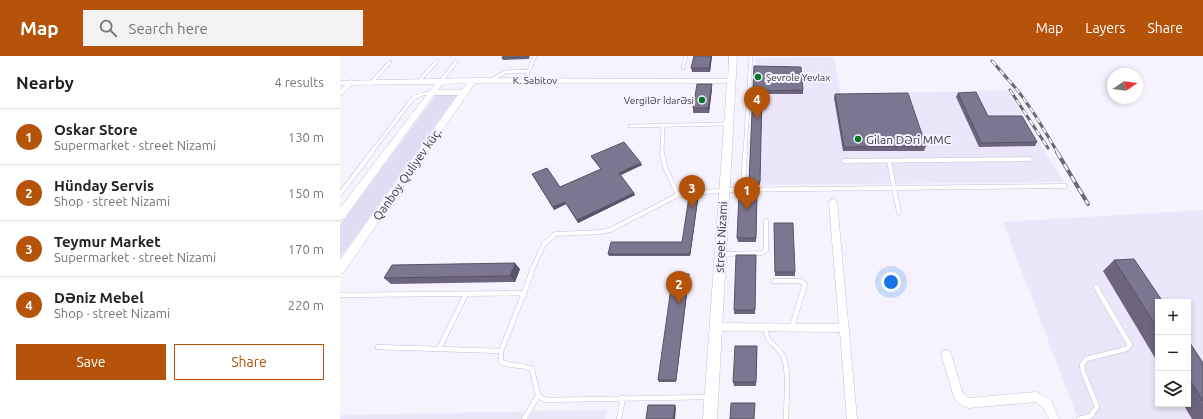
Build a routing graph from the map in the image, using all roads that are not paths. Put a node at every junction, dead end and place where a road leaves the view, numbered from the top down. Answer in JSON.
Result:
{"nodes":[{"id":1,"x":535,"y":56,"type":"edge"},
{"id":2,"x":686,"y":56,"type":"edge"},
{"id":3,"x":733,"y":56,"type":"edge"},
{"id":4,"x":751,"y":56,"type":"edge"},
{"id":5,"x":437,"y":61,"type":"dead end"},
{"id":6,"x":390,"y":62,"type":"dead end"},
{"id":7,"x":456,"y":62,"type":"dead end"},
{"id":8,"x":683,"y":68,"type":"dead end"},
{"id":9,"x":528,"y":71,"type":"junction"},
{"id":10,"x":473,"y":80,"type":"junction"},
{"id":11,"x":492,"y":80,"type":"junction"},
{"id":12,"x":524,"y":80,"type":"junction"},
{"id":13,"x":419,"y":81,"type":"junction"},
{"id":14,"x":441,"y":81,"type":"junction"},
{"id":15,"x":731,"y":81,"type":"junction"},
{"id":16,"x":340,"y":82,"type":"edge"},
{"id":17,"x":351,"y":82,"type":"junction"},
{"id":18,"x":372,"y":82,"type":"junction"},
{"id":19,"x":465,"y":92,"type":"junction"},
{"id":20,"x":433,"y":93,"type":"junction"},
{"id":21,"x":340,"y":94,"type":"edge"},
{"id":22,"x":728,"y":124,"type":"junction"},
{"id":23,"x":663,"y":125,"type":"junction"},
{"id":24,"x":630,"y":126,"type":"dead end"},
{"id":25,"x":1030,"y":159,"type":"dead end"},
{"id":26,"x":844,"y":161,"type":"dead end"},
{"id":27,"x":889,"y":161,"type":"junction"},
{"id":28,"x":1065,"y":186,"type":"dead end"},
{"id":29,"x":895,"y":188,"type":"junction"},
{"id":30,"x":743,"y":189,"type":"junction"},
{"id":31,"x":724,"y":190,"type":"junction"},
{"id":32,"x":340,"y":194,"type":"edge"},
{"id":33,"x":678,"y":195,"type":"junction"},
{"id":34,"x":833,"y":202,"type":"dead end"},
{"id":35,"x":899,"y":213,"type":"dead end"},
{"id":36,"x":340,"y":216,"type":"edge"},
{"id":37,"x":766,"y":220,"type":"dead end"},
{"id":38,"x":720,"y":254,"type":"junction"},
{"id":39,"x":340,"y":269,"type":"edge"},
{"id":40,"x":774,"y":281,"type":"dead end"},
{"id":41,"x":1096,"y":287,"type":"dead end"},
{"id":42,"x":524,"y":293,"type":"junction"},
{"id":43,"x":466,"y":294,"type":"junction"},
{"id":44,"x":340,"y":295,"type":"edge"},
{"id":45,"x":716,"y":326,"type":"junction"},
{"id":46,"x":765,"y":327,"type":"junction"},
{"id":47,"x":792,"y":327,"type":"junction"},
{"id":48,"x":844,"y":328,"type":"junction"},
{"id":49,"x":378,"y":347,"type":"dead end"},
{"id":50,"x":439,"y":349,"type":"junction"},
{"id":51,"x":501,"y":351,"type":"junction"},
{"id":52,"x":946,"y":354,"type":"dead end"},
{"id":53,"x":538,"y":396,"type":"junction"},
{"id":54,"x":711,"y":396,"type":"junction"},
{"id":55,"x":623,"y":398,"type":"junction"},
{"id":56,"x":524,"y":419,"type":"edge"},
{"id":57,"x":619,"y":419,"type":"edge"},
{"id":58,"x":710,"y":419,"type":"edge"},
{"id":59,"x":786,"y":419,"type":"edge"},
{"id":60,"x":852,"y":419,"type":"edge"},
{"id":61,"x":1054,"y":419,"type":"edge"},
{"id":62,"x":1079,"y":419,"type":"edge"}],
"edges":[{"from":1,"to":9,"type":"lane"},
{"from":2,"to":8,"type":"lane"},
{"from":3,"to":15,"type":"street","name":"street Nizami"},
{"from":4,"to":30,"type":"lane"},
{"from":5,"to":13,"type":"lane"},
{"from":6,"to":18,"type":"lane"},
{"from":7,"to":14,"type":"lane"},
{"from":9,"to":11,"type":"lane"},
{"from":9,"to":12,"type":"lane"},
{"from":10,"to":11,"type":"street","name":"K. Sabitov"},
{"from":10,"to":14,"type":"street","name":"K. Sabitov"},
{"from":10,"to":19,"type":"street","name":"Qanboy Quliyev küç."},
{"from":11,"to":12,"type":"street","name":"K. Sabitov"},
{"from":12,"to":15,"type":"street","name":"K. Sabitov"},
{"from":13,"to":14,"type":"street","name":"K. Sabitov"},
{"from":13,"to":18,"type":"street","name":"K. Sabitov"},
{"from":14,"to":20,"type":"street"},
{"from":15,"to":22,"type":"street","name":"street Nizami"},
{"from":16,"to":17,"type":"street","name":"K. Sabitov"},
{"from":17,"to":18,"type":"street","name":"K. Sabitov"},
{"from":17,"to":21,"type":"street"},
{"from":19,"to":20,"type":"street"},
{"from":19,"to":39,"type":"street","name":"Qanboy Quliyev küç."},
{"from":20,"to":32,"type":"lane"},
{"from":20,"to":36,"type":"street"},
{"from":22,"to":23,"type":"lane"},
{"from":22,"to":31,"type":"street","name":"street Nizami"},
{"from":23,"to":24,"type":"lane"},
{"from":23,"to":33,"type":"lane"},
{"from":25,"to":27,"type":"lane"},
{"from":26,"to":27,"type":"lane"},
{"from":27,"to":29,"type":"lane"},
{"from":28,"to":29,"type":"lane"},
{"from":29,"to":30,"type":"lane"},
{"from":29,"to":35,"type":"lane"},
{"from":30,"to":31,"type":"lane"},
{"from":31,"to":33,"type":"lane"},
{"from":31,"to":38,"type":"street","name":"street Nizami"},
{"from":33,"to":42,"type":"lane"},
{"from":34,"to":48,"type":"street"},
{"from":37,"to":38,"type":"lane"},
{"from":38,"to":45,"type":"street","name":"street Nizami"},
{"from":40,"to":47,"type":"lane"},
{"from":41,"to":62,"type":"lane"},
{"from":42,"to":43,"type":"lane"},
{"from":42,"to":51,"type":"lane"},
{"from":43,"to":44,"type":"lane"},
{"from":43,"to":50,"type":"lane"},
{"from":45,"to":46,"type":"street"},
{"from":45,"to":54,"type":"street","name":"street Nizami"},
{"from":46,"to":47,"type":"street"},
{"from":46,"to":59,"type":"lane"},
{"from":47,"to":48,"type":"street"},
{"from":48,"to":60,"type":"street"},
{"from":49,"to":50,"type":"lane"},
{"from":50,"to":51,"type":"lane"},
{"from":51,"to":53,"type":"lane"},
{"from":52,"to":61,"type":"street"},
{"from":53,"to":55,"type":"lane"},
{"from":53,"to":56,"type":"lane"},
{"from":54,"to":55,"type":"lane"},
{"from":54,"to":58,"type":"street","name":"street Nizami"},
{"from":55,"to":57,"type":"lane"}]}
